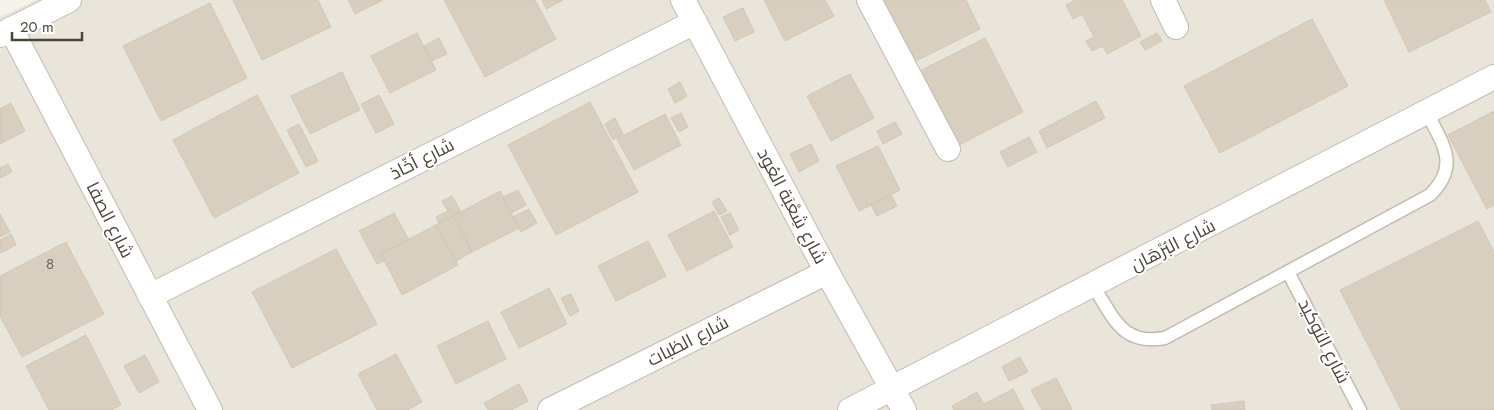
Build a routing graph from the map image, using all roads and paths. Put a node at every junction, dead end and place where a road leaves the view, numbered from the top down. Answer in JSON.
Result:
{"nodes":[{"id":1,"x":69,"y":0,"type":"edge"},
{"id":2,"x":684,"y":0,"type":"edge"},
{"id":3,"x":869,"y":0,"type":"edge"},
{"id":4,"x":1162,"y":0,"type":"edge"},
{"id":5,"x":695,"y":22,"type":"junction"},
{"id":6,"x":1176,"y":27,"type":"dead end"},
{"id":7,"x":6,"y":32,"type":"edge"},
{"id":8,"x":1494,"y":77,"type":"edge"},
{"id":9,"x":1427,"y":113,"type":"junction"},
{"id":10,"x":948,"y":149,"type":"dead end"},
{"id":11,"x":827,"y":272,"type":"junction"},
{"id":12,"x":1288,"y":272,"type":"junction"},
{"id":13,"x":1093,"y":286,"type":"junction"},
{"id":14,"x":150,"y":296,"type":"junction"},
{"id":15,"x":892,"y":388,"type":"junction"},
{"id":16,"x":210,"y":410,"type":"edge"},
{"id":17,"x":550,"y":410,"type":"edge"},
{"id":18,"x":850,"y":410,"type":"edge"},
{"id":19,"x":904,"y":410,"type":"edge"},
{"id":20,"x":1360,"y":410,"type":"edge"}],
"edges":[{"from":1,"to":7,"type":"street"},
{"from":2,"to":5,"type":"street","name":"شارع شِعْبَة العُود"},
{"from":3,"to":10,"type":"street"},
{"from":4,"to":6,"type":"street"},
{"from":5,"to":11,"type":"street","name":"شارع شِعْبَة العُود"},
{"from":5,"to":14,"type":"street","name":"شارع أخّاذ"},
{"from":7,"to":14,"type":"street","name":"شارع الصفا"},
{"from":8,"to":9,"type":"street","name":"شارع البُرْهَان"},
{"from":9,"to":12,"type":"lane"},
{"from":9,"to":13,"type":"street","name":"شارع البُرْهَان"},
{"from":11,"to":15,"type":"street","name":"شارع شِعْبَة العُود"},
{"from":11,"to":17,"type":"street","name":"شارع الظبات"},
{"from":12,"to":13,"type":"lane"},
{"from":12,"to":20,"type":"lane","name":"شارع التوكيد"},
{"from":13,"to":15,"type":"street","name":"شارع البُرْهَان"},
{"from":14,"to":16,"type":"street","name":"شارع الصفا"},
{"from":15,"to":18,"type":"street","name":"شارع البُرْهَان"},
{"from":15,"to":19,"type":"street","name":"شارع شِعْبَة العُود"}]}
